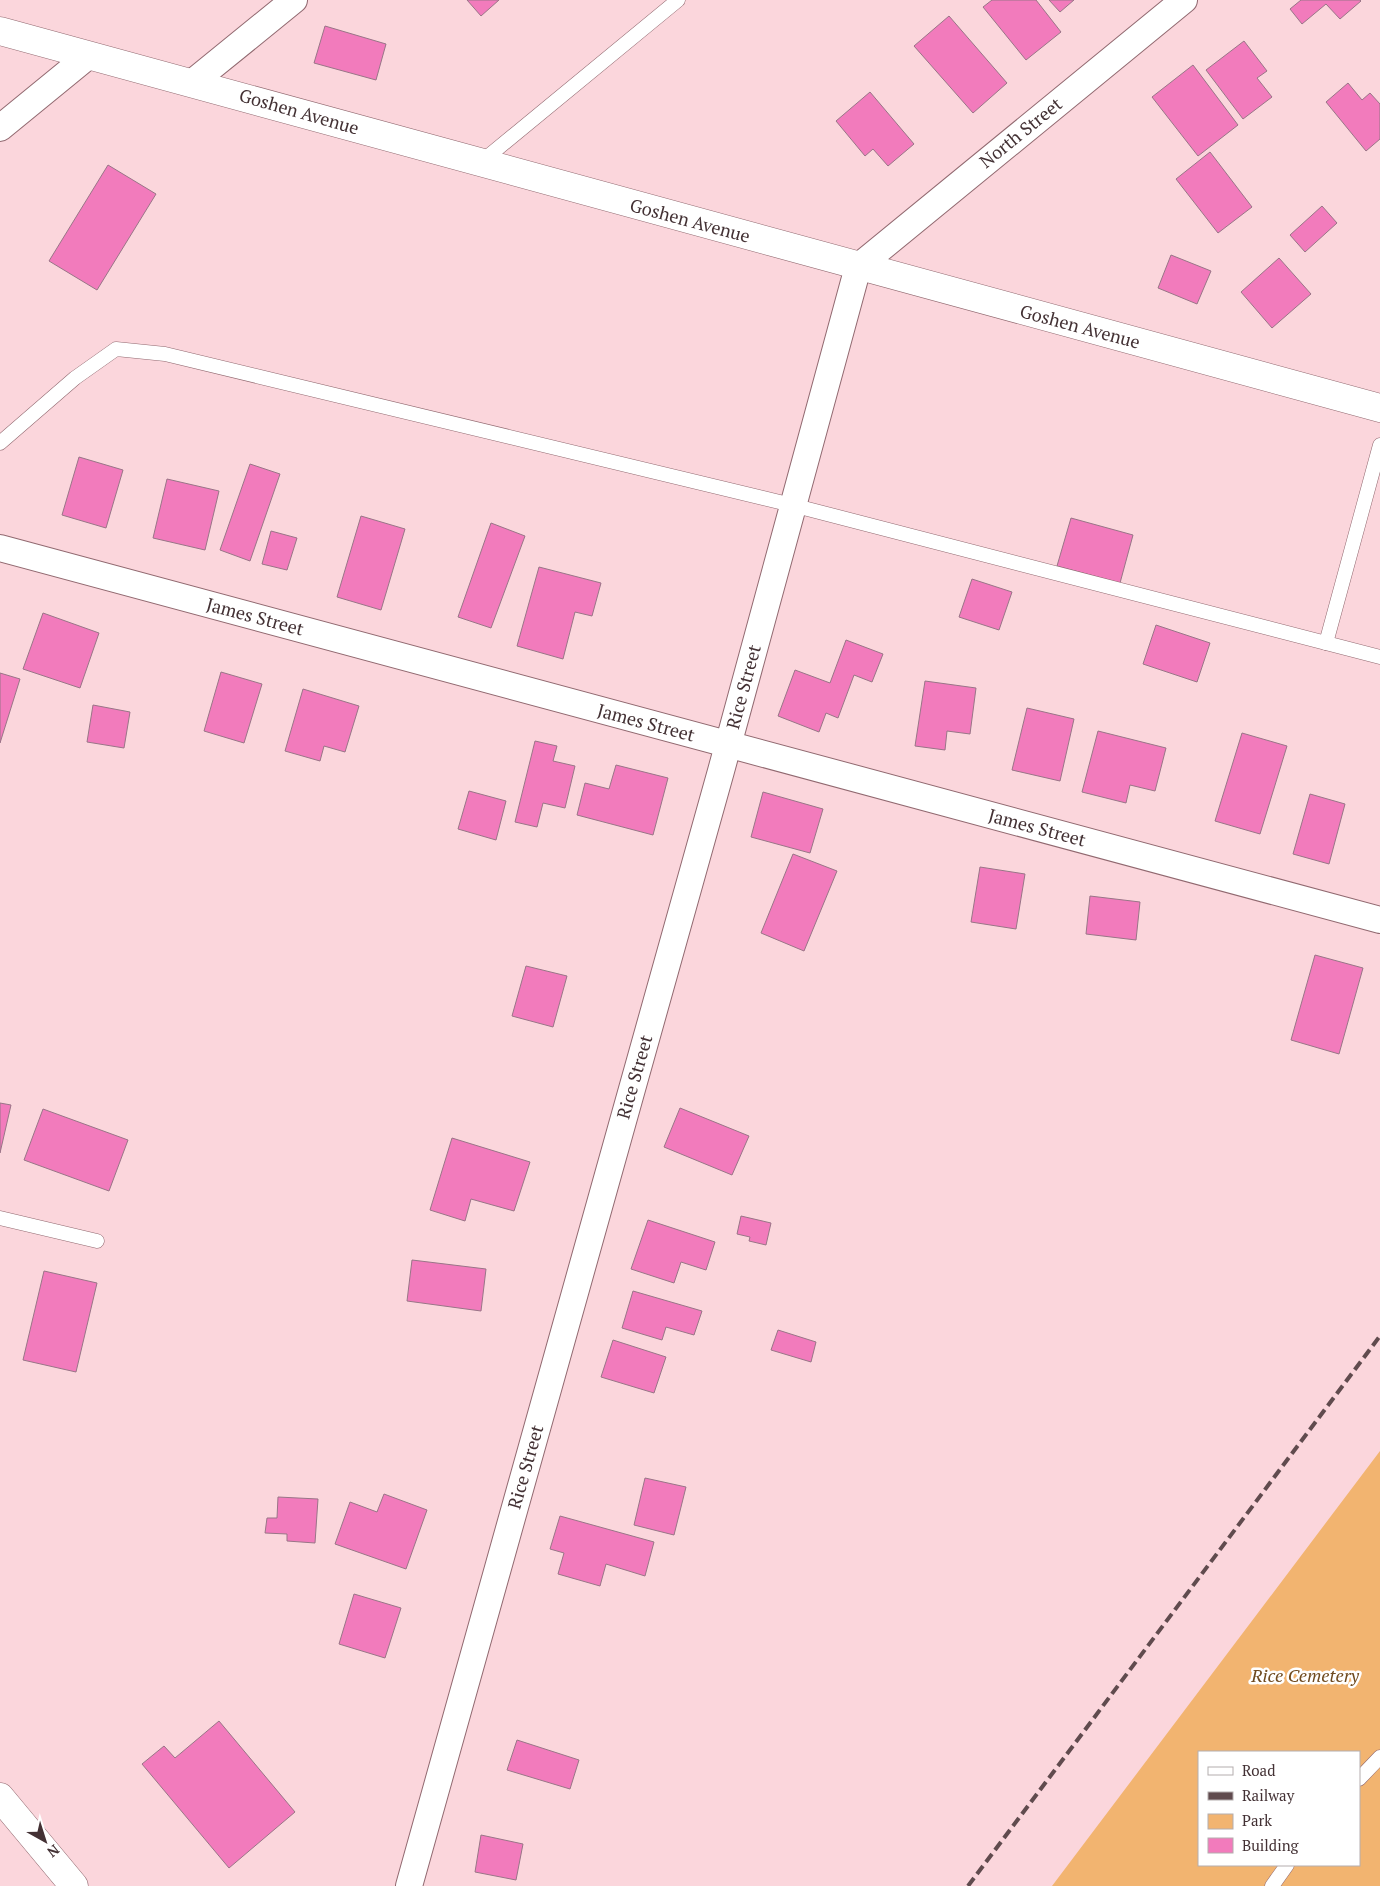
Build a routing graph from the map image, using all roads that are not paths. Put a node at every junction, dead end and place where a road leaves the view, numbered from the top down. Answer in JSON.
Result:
{"nodes":[{"id":1,"x":294,"y":0,"type":"edge"},
{"id":2,"x":678,"y":0,"type":"edge"},
{"id":3,"x":1184,"y":0,"type":"edge"},
{"id":4,"x":0,"y":31,"type":"edge"},
{"id":5,"x":88,"y":56,"type":"junction"},
{"id":6,"x":193,"y":82,"type":"junction"},
{"id":7,"x":0,"y":128,"type":"edge"},
{"id":8,"x":479,"y":163,"type":"junction"},
{"id":9,"x":858,"y":267,"type":"junction"},
{"id":10,"x":1380,"y":408,"type":"edge"},
{"id":11,"x":0,"y":443,"type":"edge"},
{"id":12,"x":1380,"y":445,"type":"edge"},
{"id":13,"x":792,"y":505,"type":"junction"},
{"id":14,"x":0,"y":548,"type":"edge"},
{"id":15,"x":1326,"y":643,"type":"junction"},
{"id":16,"x":1380,"y":657,"type":"edge"},
{"id":17,"x":728,"y":745,"type":"junction"},
{"id":18,"x":1380,"y":920,"type":"edge"},
{"id":19,"x":0,"y":1219,"type":"edge"},
{"id":20,"x":97,"y":1241,"type":"dead end"},
{"id":21,"x":1380,"y":1757,"type":"edge"},
{"id":22,"x":1360,"y":1778,"type":"edge"},
{"id":23,"x":0,"y":1797,"type":"edge"},
{"id":24,"x":1286,"y":1866,"type":"edge"},
{"id":25,"x":1273,"y":1883,"type":"edge"},
{"id":26,"x":74,"y":1886,"type":"edge"},
{"id":27,"x":408,"y":1886,"type":"edge"}],
"edges":[{"from":1,"to":6,"type":"street"},
{"from":2,"to":8,"type":"lane"},
{"from":3,"to":9,"type":"street","name":"North Street"},
{"from":4,"to":5,"type":"main road","name":"Goshen Avenue"},
{"from":5,"to":6,"type":"main road","name":"Goshen Avenue"},
{"from":5,"to":7,"type":"street"},
{"from":6,"to":8,"type":"main road","name":"Goshen Avenue"},
{"from":8,"to":9,"type":"main road","name":"Goshen Avenue"},
{"from":9,"to":10,"type":"main road","name":"Goshen Avenue"},
{"from":9,"to":13,"type":"street","name":"Rice Street"},
{"from":11,"to":13,"type":"lane"},
{"from":12,"to":15,"type":"lane"},
{"from":13,"to":15,"type":"lane"},
{"from":13,"to":17,"type":"street","name":"Rice Street"},
{"from":14,"to":17,"type":"street","name":"James Street"},
{"from":15,"to":16,"type":"lane"},
{"from":17,"to":18,"type":"street","name":"James Street"},
{"from":17,"to":27,"type":"street","name":"Rice Street"},
{"from":19,"to":20,"type":"lane"},
{"from":21,"to":22,"type":"lane"},
{"from":23,"to":26,"type":"main road"},
{"from":24,"to":25,"type":"lane"}]}
